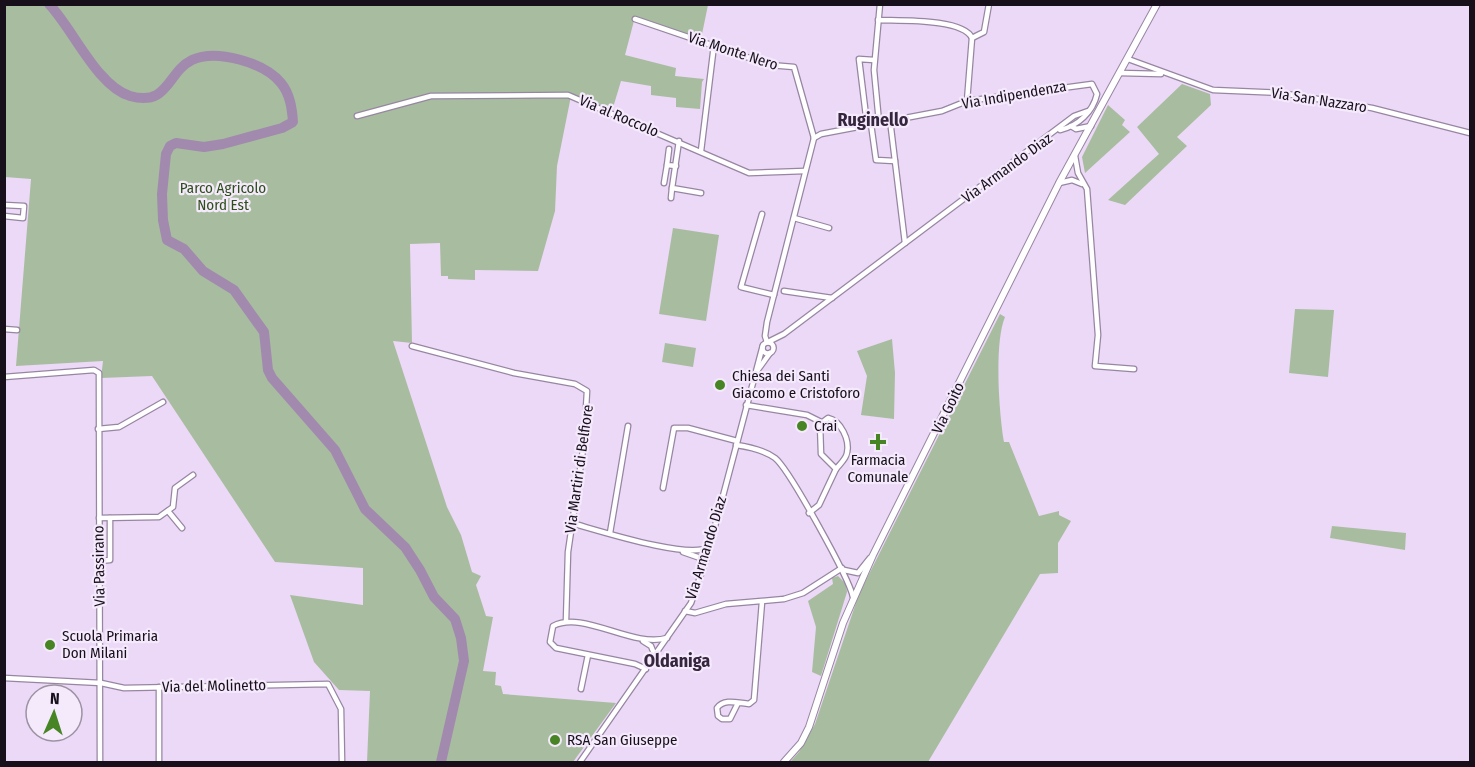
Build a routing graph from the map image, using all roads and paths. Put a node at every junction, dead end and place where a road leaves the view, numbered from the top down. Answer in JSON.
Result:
{"nodes":[{"id":1,"x":880,"y":4,"type":"edge"},
{"id":2,"x":989,"y":4,"type":"edge"},
{"id":3,"x":1157,"y":4,"type":"edge"},
{"id":4,"x":635,"y":19,"type":"dead end"},
{"id":5,"x":878,"y":20,"type":"junction"},
{"id":6,"x":972,"y":38,"type":"junction"},
{"id":7,"x":714,"y":45,"type":"junction"},
{"id":8,"x":1128,"y":59,"type":"junction"},
{"id":9,"x":874,"y":60,"type":"junction"},
{"id":10,"x":1141,"y":64,"type":"junction"},
{"id":11,"x":1120,"y":73,"type":"junction"},
{"id":12,"x":1136,"y":75,"type":"junction"},
{"id":13,"x":1167,"y":75,"type":"junction"},
{"id":14,"x":967,"y":101,"type":"junction"},
{"id":15,"x":1088,"y":111,"type":"junction"},
{"id":16,"x":357,"y":116,"type":"dead end"},
{"id":17,"x":1096,"y":118,"type":"junction"},
{"id":18,"x":890,"y":120,"type":"junction"},
{"id":19,"x":1069,"y":121,"type":"junction"},
{"id":20,"x":879,"y":122,"type":"junction"},
{"id":21,"x":869,"y":124,"type":"junction"},
{"id":22,"x":1091,"y":126,"type":"junction"},
{"id":23,"x":1074,"y":128,"type":"junction"},
{"id":24,"x":1058,"y":130,"type":"junction"},
{"id":25,"x":1470,"y":133,"type":"edge"},
{"id":26,"x":814,"y":138,"type":"junction"},
{"id":27,"x":679,"y":141,"type":"junction"},
{"id":28,"x":1082,"y":143,"type":"junction"},
{"id":29,"x":669,"y":149,"type":"dead end"},
{"id":30,"x":701,"y":151,"type":"junction"},
{"id":31,"x":1075,"y":155,"type":"junction"},
{"id":32,"x":895,"y":161,"type":"junction"},
{"id":33,"x":667,"y":165,"type":"junction"},
{"id":34,"x":676,"y":166,"type":"junction"},
{"id":35,"x":805,"y":171,"type":"junction"},
{"id":36,"x":664,"y":183,"type":"dead end"},
{"id":37,"x":1059,"y":183,"type":"junction"},
{"id":38,"x":1084,"y":186,"type":"junction"},
{"id":39,"x":672,"y":188,"type":"junction"},
{"id":40,"x":701,"y":193,"type":"dead end"},
{"id":41,"x":671,"y":198,"type":"dead end"},
{"id":42,"x":4,"y":205,"type":"edge"},
{"id":43,"x":762,"y":214,"type":"dead end"},
{"id":44,"x":4,"y":216,"type":"edge"},
{"id":45,"x":794,"y":218,"type":"junction"},
{"id":46,"x":829,"y":228,"type":"dead end"},
{"id":47,"x":905,"y":243,"type":"junction"},
{"id":48,"x":784,"y":291,"type":"dead end"},
{"id":49,"x":774,"y":295,"type":"junction"},
{"id":50,"x":832,"y":298,"type":"junction"},
{"id":51,"x":4,"y":329,"type":"edge"},
{"id":52,"x":17,"y":330,"type":"dead end"},
{"id":53,"x":784,"y":334,"type":"junction"},
{"id":54,"x":766,"y":343,"type":"junction"},
{"id":55,"x":412,"y":346,"type":"dead end"},
{"id":56,"x":772,"y":350,"type":"junction"},
{"id":57,"x":1134,"y":369,"type":"dead end"},
{"id":58,"x":754,"y":376,"type":"junction"},
{"id":59,"x":4,"y":377,"type":"edge"},
{"id":60,"x":163,"y":402,"type":"dead end"},
{"id":61,"x":746,"y":405,"type":"junction"},
{"id":62,"x":821,"y":422,"type":"junction"},
{"id":63,"x":628,"y":426,"type":"dead end"},
{"id":64,"x":98,"y":429,"type":"junction"},
{"id":65,"x":736,"y":443,"type":"junction"},
{"id":66,"x":836,"y":469,"type":"junction"},
{"id":67,"x":193,"y":476,"type":"dead end"},
{"id":68,"x":663,"y":488,"type":"dead end"},
{"id":69,"x":168,"y":511,"type":"junction"},
{"id":70,"x":809,"y":513,"type":"junction"},
{"id":71,"x":99,"y":518,"type":"junction"},
{"id":72,"x":110,"y":518,"type":"junction"},
{"id":73,"x":571,"y":523,"type":"junction"},
{"id":74,"x":182,"y":528,"type":"dead end"},
{"id":75,"x":610,"y":533,"type":"junction"},
{"id":76,"x":709,"y":547,"type":"junction"},
{"id":77,"x":681,"y":550,"type":"junction"},
{"id":78,"x":873,"y":555,"type":"junction"},
{"id":79,"x":706,"y":560,"type":"junction"},
{"id":80,"x":99,"y":561,"type":"junction"},
{"id":81,"x":842,"y":568,"type":"junction"},
{"id":82,"x":853,"y":597,"type":"junction"},
{"id":83,"x":762,"y":602,"type":"junction"},
{"id":84,"x":686,"y":611,"type":"junction"},
{"id":85,"x":566,"y":621,"type":"junction"},
{"id":86,"x":667,"y":638,"type":"junction"},
{"id":87,"x":640,"y":639,"type":"junction"},
{"id":88,"x":588,"y":655,"type":"junction"},
{"id":89,"x":655,"y":656,"type":"junction"},
{"id":90,"x":646,"y":669,"type":"junction"},
{"id":91,"x":4,"y":678,"type":"edge"},
{"id":92,"x":101,"y":683,"type":"junction"},
{"id":93,"x":159,"y":687,"type":"junction"},
{"id":94,"x":581,"y":689,"type":"dead end"},
{"id":95,"x":738,"y":703,"type":"junction"},
{"id":96,"x":100,"y":762,"type":"edge"},
{"id":97,"x":159,"y":762,"type":"edge"},
{"id":98,"x":342,"y":762,"type":"edge"},
{"id":99,"x":580,"y":762,"type":"edge"},
{"id":100,"x":784,"y":762,"type":"edge"}],
"edges":[{"from":1,"to":5,"type":"street"},
{"from":2,"to":6,"type":"street"},
{"from":3,"to":8,"type":"street","name":"Via Goito"},
{"from":4,"to":7,"type":"street","name":"Via Monte Nero"},
{"from":5,"to":6,"type":"street"},
{"from":5,"to":9,"type":"street"},
{"from":6,"to":14,"type":"street"},
{"from":7,"to":26,"type":"street","name":"Via Monte Nero"},
{"from":7,"to":30,"type":"street"},
{"from":8,"to":10,"type":"street","name":"Via San Nazzaro"},
{"from":8,"to":11,"type":"street","name":"Via Goito"},
{"from":9,"to":20,"type":"street"},
{"from":9,"to":21,"type":"street"},
{"from":10,"to":12,"type":"street"},
{"from":10,"to":13,"type":"street","name":"Via San Nazzaro"},
{"from":11,"to":12,"type":"street","name":"Via San Nazzaro"},
{"from":11,"to":17,"type":"street","name":"Via Goito"},
{"from":12,"to":13,"type":"street","name":"Via San Nazzaro"},
{"from":13,"to":25,"type":"street","name":"Via San Nazzaro"},
{"from":14,"to":15,"type":"street","name":"Via Indipendenza"},
{"from":14,"to":18,"type":"street","name":"Via Indipendenza"},
{"from":15,"to":17,"type":"street"},
{"from":15,"to":19,"type":"street","name":"Via Armando Diaz"},
{"from":15,"to":23,"type":"street"},
{"from":16,"to":27,"type":"street","name":"Via al Roccolo"},
{"from":17,"to":22,"type":"street","name":"Via Goito"},
{"from":18,"to":20,"type":"street","name":"Via Indipendenza"},
{"from":18,"to":32,"type":"street"},
{"from":19,"to":23,"type":"street","name":"Via Armando Diaz"},
{"from":19,"to":24,"type":"street","name":"Via Armando Diaz"},
{"from":20,"to":21,"type":"street","name":"Via Indipendenza"},
{"from":21,"to":26,"type":"street","name":"Via Indipendenza"},
{"from":21,"to":32,"type":"street"},
{"from":22,"to":23,"type":"street"},
{"from":22,"to":28,"type":"street","name":"Via Goito"},
{"from":23,"to":24,"type":"street","name":"Via Armando Diaz"},
{"from":23,"to":28,"type":"street"},
{"from":24,"to":47,"type":"street","name":"Via Armando Diaz"},
{"from":26,"to":35,"type":"street"},
{"from":27,"to":30,"type":"street","name":"Via al Roccolo"},
{"from":27,"to":34,"type":"street"},
{"from":28,"to":31,"type":"street","name":"Via Goito"},
{"from":29,"to":33,"type":"street"},
{"from":30,"to":35,"type":"street","name":"Via al Roccolo"},
{"from":31,"to":37,"type":"street","name":"Via Goito"},
{"from":31,"to":38,"type":"street"},
{"from":32,"to":47,"type":"street"},
{"from":33,"to":34,"type":"street"},
{"from":33,"to":36,"type":"street"},
{"from":34,"to":39,"type":"street"},
{"from":35,"to":45,"type":"street"},
{"from":37,"to":38,"type":"street"},
{"from":37,"to":78,"type":"street","name":"Via Goito"},
{"from":38,"to":57,"type":"street"},
{"from":39,"to":40,"type":"street"},
{"from":39,"to":41,"type":"street"},
{"from":42,"to":44,"type":"street"},
{"from":43,"to":49,"type":"street"},
{"from":45,"to":46,"type":"street"},
{"from":45,"to":49,"type":"street"},
{"from":47,"to":50,"type":"street","name":"Via Armando Diaz"},
{"from":48,"to":50,"type":"street"},
{"from":49,"to":54,"type":"street"},
{"from":50,"to":53,"type":"street","name":"Via Armando Diaz"},
{"from":51,"to":52,"type":"street"},
{"from":53,"to":54,"type":"street","name":"Via Armando Diaz"},
{"from":53,"to":56,"type":"street","name":"Via Armando Diaz"},
{"from":54,"to":56,"type":"street"},
{"from":54,"to":56,"type":"street"},
{"from":54,"to":58,"type":"street","name":"Via Armando Diaz"},
{"from":55,"to":73,"type":"street","name":"Via Martiri di Belfiore"},
{"from":56,"to":58,"type":"street","name":"Via Armando Diaz"},
{"from":58,"to":61,"type":"street","name":"Via Armando Diaz"},
{"from":59,"to":64,"type":"street","name":"Via Passirano"},
{"from":60,"to":64,"type":"street"},
{"from":61,"to":62,"type":"street"},
{"from":61,"to":65,"type":"street","name":"Via Armando Diaz"},
{"from":62,"to":66,"type":"street"},
{"from":62,"to":66,"type":"street"},
{"from":63,"to":75,"type":"street"},
{"from":64,"to":71,"type":"street","name":"Via Passirano"},
{"from":65,"to":68,"type":"street"},
{"from":65,"to":70,"type":"street"},
{"from":65,"to":76,"type":"street","name":"Via Armando Diaz"},
{"from":66,"to":70,"type":"street"},
{"from":67,"to":69,"type":"street"},
{"from":69,"to":72,"type":"street"},
{"from":69,"to":74,"type":"street"},
{"from":70,"to":81,"type":"street"},
{"from":71,"to":72,"type":"street"},
{"from":71,"to":80,"type":"street","name":"Via Passirano"},
{"from":72,"to":80,"type":"street"},
{"from":73,"to":75,"type":"street"},
{"from":73,"to":85,"type":"street","name":"Via Martiri di Belfiore"},
{"from":75,"to":77,"type":"street"},
{"from":76,"to":77,"type":"street"},
{"from":76,"to":79,"type":"street","name":"Via Armando Diaz"},
{"from":77,"to":79,"type":"street"},
{"from":78,"to":81,"type":"street"},
{"from":78,"to":82,"type":"street","name":"Via Goito"},
{"from":79,"to":84,"type":"street","name":"Via Armando Diaz"},
{"from":80,"to":92,"type":"street","name":"Via Passirano"},
{"from":81,"to":82,"type":"street"},
{"from":81,"to":83,"type":"street"},
{"from":82,"to":100,"type":"street","name":"Via Goito"},
{"from":83,"to":84,"type":"street"},
{"from":83,"to":95,"type":"street"},
{"from":84,"to":86,"type":"street","name":"Via Armando Diaz"},
{"from":85,"to":87,"type":"street"},
{"from":85,"to":88,"type":"street"},
{"from":86,"to":87,"type":"street"},
{"from":86,"to":89,"type":"street","name":"Via Armando Diaz"},
{"from":87,"to":89,"type":"street"},
{"from":88,"to":90,"type":"street"},
{"from":88,"to":94,"type":"street"},
{"from":89,"to":90,"type":"street","name":"Via Armando Diaz"},
{"from":90,"to":99,"type":"street","name":"Via Armando Diaz"},
{"from":91,"to":92,"type":"street","name":"Via del Molinetto"},
{"from":92,"to":93,"type":"street","name":"Via del Molinetto"},
{"from":92,"to":96,"type":"street","name":"Via Passirano"},
{"from":93,"to":97,"type":"street"},
{"from":93,"to":98,"type":"street","name":"Via del Molinetto"},
{"from":95,"to":95,"type":"street"}]}
